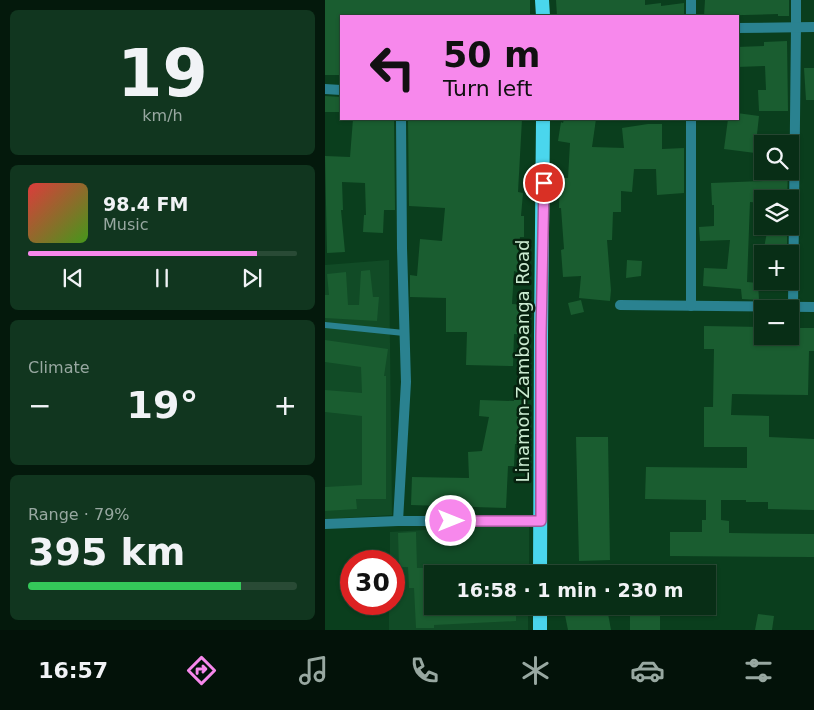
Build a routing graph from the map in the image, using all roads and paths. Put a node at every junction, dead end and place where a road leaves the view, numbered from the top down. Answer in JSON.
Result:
{"nodes":[{"id":1,"x":542,"y":0,"type":"edge"},
{"id":2,"x":691,"y":0,"type":"edge"},
{"id":3,"x":796,"y":0,"type":"edge"},
{"id":4,"x":543,"y":15,"type":"edge"},
{"id":5,"x":691,"y":15,"type":"edge"},
{"id":6,"x":796,"y":27,"type":"junction"},
{"id":7,"x":814,"y":27,"type":"edge"},
{"id":8,"x":739,"y":28,"type":"edge"},
{"id":9,"x":325,"y":89,"type":"edge"},
{"id":10,"x":340,"y":90,"type":"edge"},
{"id":11,"x":401,"y":120,"type":"edge"},
{"id":12,"x":543,"y":120,"type":"edge"},
{"id":13,"x":691,"y":120,"type":"edge"},
{"id":14,"x":793,"y":300,"type":"edge"},
{"id":15,"x":621,"y":305,"type":"dead end"},
{"id":16,"x":691,"y":306,"type":"junction"},
{"id":17,"x":754,"y":307,"type":"edge"},
{"id":18,"x":799,"y":307,"type":"edge"},
{"id":19,"x":814,"y":307,"type":"edge"},
{"id":20,"x":325,"y":326,"type":"edge"},
{"id":21,"x":404,"y":332,"type":"junction"},
{"id":22,"x":398,"y":521,"type":"junction"},
{"id":23,"x":541,"y":521,"type":"junction"},
{"id":24,"x":325,"y":524,"type":"edge"},
{"id":25,"x":540,"y":565,"type":"edge"},
{"id":26,"x":540,"y":615,"type":"edge"},
{"id":27,"x":540,"y":630,"type":"edge"}],
"edges":[{"from":1,"to":4,"type":"highway"},
{"from":2,"to":5,"type":"street"},
{"from":3,"to":6,"type":"street"},
{"from":6,"to":7,"type":"street"},
{"from":6,"to":8,"type":"street"},
{"from":6,"to":14,"type":"street"},
{"from":9,"to":10,"type":"street"},
{"from":11,"to":21,"type":"street"},
{"from":12,"to":23,"type":"highway","name":"Linamon-Zamboanga Road"},
{"from":13,"to":16,"type":"street"},
{"from":15,"to":16,"type":"street"},
{"from":16,"to":17,"type":"street"},
{"from":18,"to":19,"type":"street"},
{"from":20,"to":21,"type":"lane"},
{"from":21,"to":22,"type":"street"},
{"from":22,"to":23,"type":"street"},
{"from":22,"to":24,"type":"street"},
{"from":23,"to":25,"type":"highway","name":"Linamon-Zamboanga Road"},
{"from":26,"to":27,"type":"highway"}]}
